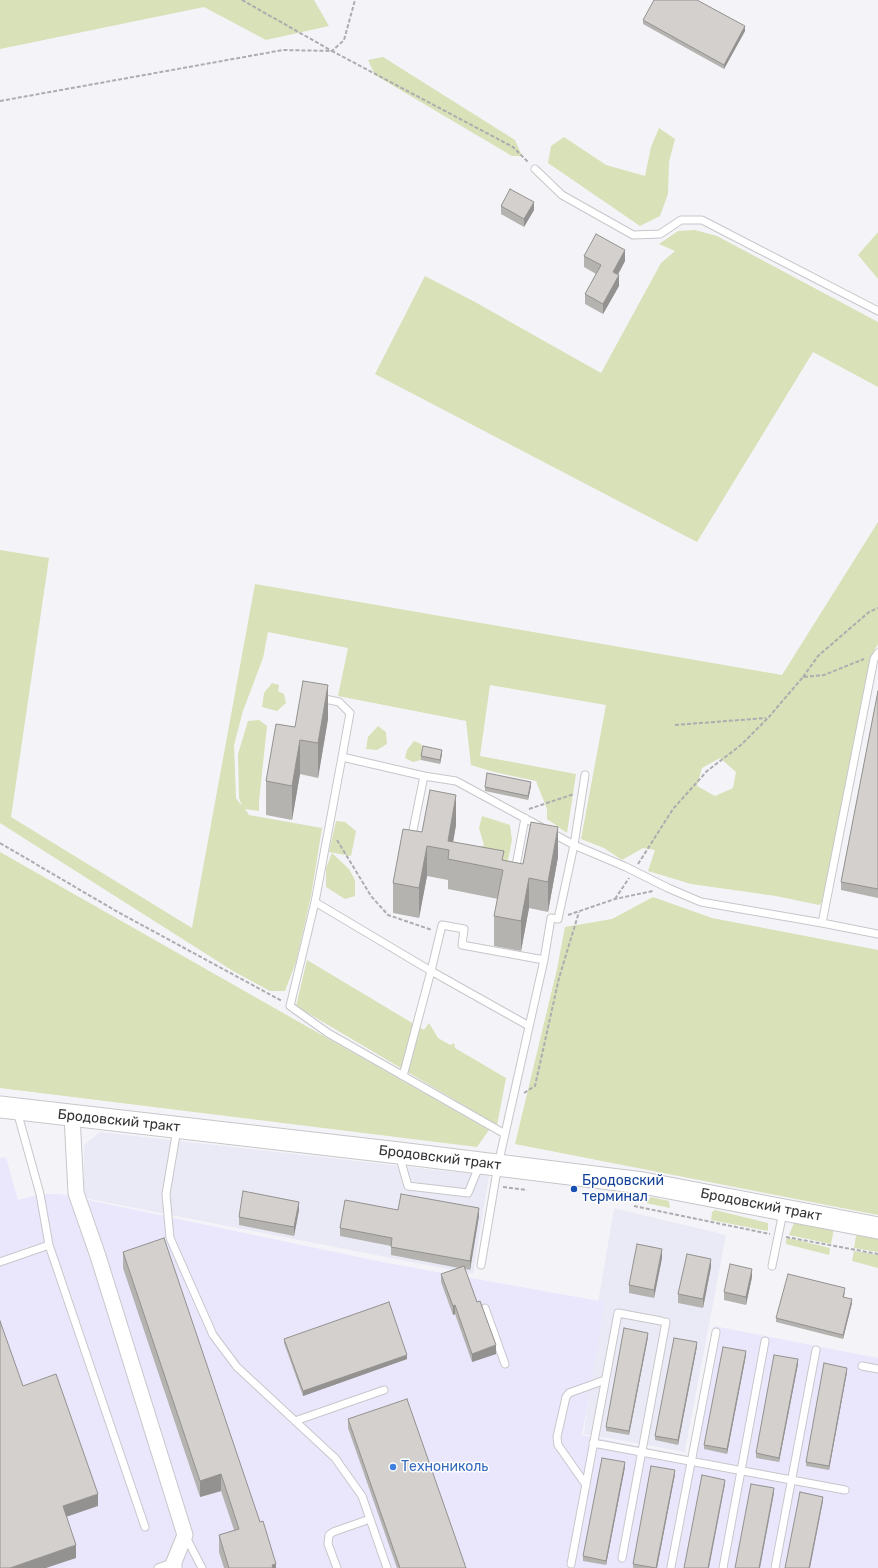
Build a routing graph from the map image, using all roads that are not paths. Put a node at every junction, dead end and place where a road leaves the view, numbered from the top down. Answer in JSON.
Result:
{"nodes":[{"id":1,"x":535,"y":169,"type":"road end"},
{"id":2,"x":878,"y":311,"type":"edge"},
{"id":3,"x":878,"y":653,"type":"edge"},
{"id":4,"x":312,"y":696,"type":"edge"},
{"id":5,"x":342,"y":757,"type":"junction"},
{"id":6,"x":585,"y":775,"type":"dead end"},
{"id":7,"x":424,"y":776,"type":"junction"},
{"id":8,"x":525,"y":818,"type":"junction"},
{"id":9,"x":410,"y":845,"type":"edge"},
{"id":10,"x":574,"y":845,"type":"junction"},
{"id":11,"x":514,"y":875,"type":"edge"},
{"id":12,"x":315,"y":902,"type":"junction"},
{"id":13,"x":822,"y":923,"type":"junction"},
{"id":14,"x":878,"y":934,"type":"edge"},
{"id":15,"x":544,"y":960,"type":"junction"},
{"id":16,"x":431,"y":971,"type":"junction"},
{"id":17,"x":529,"y":1026,"type":"junction"},
{"id":18,"x":403,"y":1076,"type":"junction"},
{"id":19,"x":8,"y":1108,"type":"edge"},
{"id":20,"x":72,"y":1116,"type":"junction"},
{"id":21,"x":177,"y":1127,"type":"junction"},
{"id":22,"x":505,"y":1134,"type":"junction"},
{"id":23,"x":399,"y":1153,"type":"junction"},
{"id":24,"x":489,"y":1164,"type":"junction"},
{"id":25,"x":784,"y":1210,"type":"junction"},
{"id":26,"x":878,"y":1228,"type":"edge"},
{"id":27,"x":49,"y":1244,"type":"junction"},
{"id":28,"x":0,"y":1262,"type":"edge"},
{"id":29,"x":481,"y":1265,"type":"dead end"},
{"id":30,"x":772,"y":1266,"type":"dead end"},
{"id":31,"x":485,"y":1308,"type":"dead end"},
{"id":32,"x":716,"y":1332,"type":"dead end"},
{"id":33,"x":765,"y":1341,"type":"dead end"},
{"id":34,"x":816,"y":1350,"type":"dead end"},
{"id":35,"x":506,"y":1364,"type":"dead end"},
{"id":36,"x":862,"y":1366,"type":"dead end"},
{"id":37,"x":878,"y":1369,"type":"edge"},
{"id":38,"x":605,"y":1380,"type":"junction"},
{"id":39,"x":384,"y":1390,"type":"dead end"},
{"id":40,"x":295,"y":1421,"type":"junction"},
{"id":41,"x":593,"y":1443,"type":"junction"},
{"id":42,"x":642,"y":1452,"type":"junction"},
{"id":43,"x":691,"y":1461,"type":"junction"},
{"id":44,"x":741,"y":1470,"type":"junction"},
{"id":45,"x":792,"y":1480,"type":"junction"},
{"id":46,"x":586,"y":1485,"type":"junction"},
{"id":47,"x":845,"y":1490,"type":"dead end"},
{"id":48,"x":370,"y":1519,"type":"junction"},
{"id":49,"x":145,"y":1527,"type":"dead end"},
{"id":50,"x":185,"y":1535,"type":"junction"},
{"id":51,"x":622,"y":1558,"type":"dead end"},
{"id":52,"x":571,"y":1564,"type":"dead end"},
{"id":53,"x":174,"y":1565,"type":"edge"},
{"id":54,"x":158,"y":1568,"type":"edge"},
{"id":55,"x":202,"y":1568,"type":"edge"},
{"id":56,"x":337,"y":1568,"type":"edge"},
{"id":57,"x":387,"y":1568,"type":"edge"},
{"id":58,"x":671,"y":1568,"type":"edge"},
{"id":59,"x":723,"y":1568,"type":"edge"},
{"id":60,"x":775,"y":1568,"type":"edge"}],
"edges":[{"from":1,"to":2,"type":"lane"},
{"from":3,"to":13,"type":"lane"},
{"from":4,"to":5,"type":"lane"},
{"from":5,"to":7,"type":"lane"},
{"from":5,"to":12,"type":"lane"},
{"from":6,"to":10,"type":"lane"},
{"from":7,"to":8,"type":"lane"},
{"from":7,"to":9,"type":"lane"},
{"from":8,"to":10,"type":"lane"},
{"from":8,"to":11,"type":"lane"},
{"from":10,"to":13,"type":"lane"},
{"from":10,"to":15,"type":"lane"},
{"from":12,"to":16,"type":"lane"},
{"from":12,"to":18,"type":"lane"},
{"from":13,"to":14,"type":"lane"},
{"from":15,"to":16,"type":"lane"},
{"from":15,"to":17,"type":"lane"},
{"from":16,"to":17,"type":"lane"},
{"from":16,"to":18,"type":"lane"},
{"from":17,"to":22,"type":"lane"},
{"from":18,"to":22,"type":"lane"},
{"from":19,"to":20,"type":"street","name":"Бродовский тракт"},
{"from":19,"to":27,"type":"lane"},
{"from":20,"to":21,"type":"street","name":"Бродовский тракт"},
{"from":20,"to":50,"type":"street"},
{"from":21,"to":23,"type":"street","name":"Бродовский тракт"},
{"from":21,"to":40,"type":"lane"},
{"from":22,"to":24,"type":"lane"},
{"from":23,"to":24,"type":"street","name":"Бродовский тракт"},
{"from":23,"to":24,"type":"lane"},
{"from":24,"to":25,"type":"street","name":"Бродовский тракт"},
{"from":24,"to":29,"type":"lane"},
{"from":25,"to":26,"type":"street","name":"Бродовский тракт"},
{"from":25,"to":30,"type":"lane"},
{"from":27,"to":28,"type":"lane"},
{"from":27,"to":49,"type":"lane"},
{"from":31,"to":35,"type":"lane"},
{"from":32,"to":43,"type":"lane"},
{"from":33,"to":44,"type":"lane"},
{"from":34,"to":45,"type":"lane"},
{"from":36,"to":37,"type":"lane"},
{"from":38,"to":41,"type":"lane"},
{"from":38,"to":42,"type":"lane"},
{"from":38,"to":46,"type":"lane"},
{"from":39,"to":40,"type":"lane"},
{"from":40,"to":48,"type":"lane"},
{"from":41,"to":42,"type":"lane"},
{"from":41,"to":46,"type":"lane"},
{"from":42,"to":43,"type":"lane"},
{"from":42,"to":51,"type":"lane"},
{"from":43,"to":44,"type":"lane"},
{"from":43,"to":58,"type":"lane"},
{"from":44,"to":45,"type":"lane"},
{"from":44,"to":59,"type":"lane"},
{"from":45,"to":47,"type":"lane"},
{"from":45,"to":60,"type":"lane"},
{"from":46,"to":52,"type":"lane"},
{"from":48,"to":56,"type":"lane"},
{"from":48,"to":57,"type":"lane"},
{"from":50,"to":53,"type":"street"},
{"from":50,"to":55,"type":"lane"},
{"from":53,"to":54,"type":"lane"}]}
